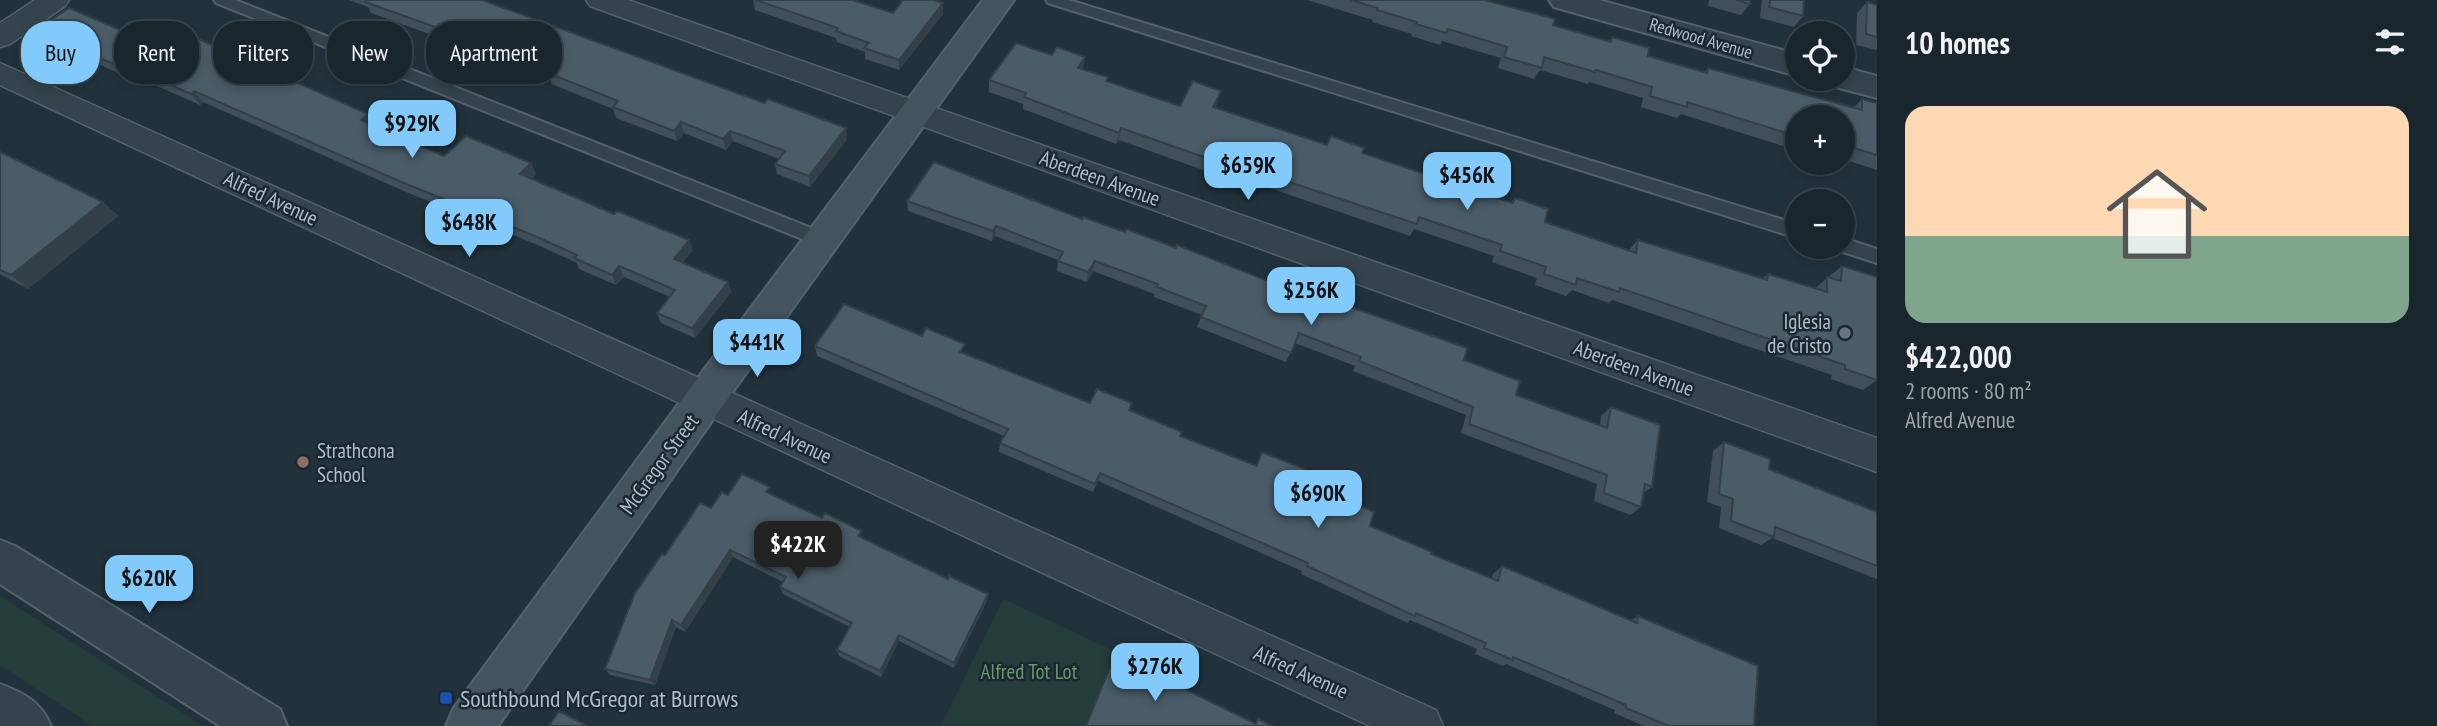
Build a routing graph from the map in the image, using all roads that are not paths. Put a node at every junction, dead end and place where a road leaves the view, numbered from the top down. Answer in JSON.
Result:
{"nodes":[{"id":1,"x":55,"y":0,"type":"edge"},
{"id":2,"x":221,"y":0,"type":"edge"},
{"id":3,"x":600,"y":0,"type":"edge"},
{"id":4,"x":999,"y":0,"type":"edge"},
{"id":5,"x":1053,"y":0,"type":"edge"},
{"id":6,"x":1564,"y":0,"type":"edge"},
{"id":7,"x":0,"y":37,"type":"edge"},
{"id":8,"x":1785,"y":62,"type":"edge"},
{"id":9,"x":0,"y":73,"type":"edge"},
{"id":10,"x":1855,"y":81,"type":"edge"},
{"id":11,"x":1877,"y":87,"type":"edge"},
{"id":12,"x":916,"y":113,"type":"junction"},
{"id":13,"x":1785,"y":227,"type":"edge"},
{"id":14,"x":823,"y":240,"type":"junction"},
{"id":15,"x":1855,"y":249,"type":"edge"},
{"id":16,"x":1877,"y":256,"type":"edge"},
{"id":17,"x":705,"y":399,"type":"junction"},
{"id":18,"x":1877,"y":455,"type":"edge"},
{"id":19,"x":0,"y":560,"type":"edge"},
{"id":20,"x":0,"y":707,"type":"edge"},
{"id":21,"x":27,"y":726,"type":"edge"},
{"id":22,"x":263,"y":726,"type":"edge"},
{"id":23,"x":470,"y":726,"type":"edge"},
{"id":24,"x":1420,"y":726,"type":"edge"}],
"edges":[{"from":1,"to":7,"type":"street"},
{"from":2,"to":14,"type":"lane"},
{"from":3,"to":12,"type":"street","name":"Aberdeen Avenue"},
{"from":4,"to":12,"type":"main road","name":"McGregor Street"},
{"from":5,"to":13,"type":"lane"},
{"from":6,"to":8,"type":"street","name":"Redwood Avenue"},
{"from":9,"to":17,"type":"street","name":"Alfred Avenue"},
{"from":10,"to":11,"type":"street"},
{"from":12,"to":14,"type":"main road","name":"McGregor Street"},
{"from":12,"to":18,"type":"street","name":"Aberdeen Avenue"},
{"from":14,"to":17,"type":"main road","name":"McGregor Street"},
{"from":15,"to":16,"type":"lane"},
{"from":17,"to":23,"type":"main road","name":"McGregor Street"},
{"from":17,"to":24,"type":"street","name":"Alfred Avenue"},
{"from":19,"to":22,"type":"street"},
{"from":20,"to":21,"type":"street"}]}
